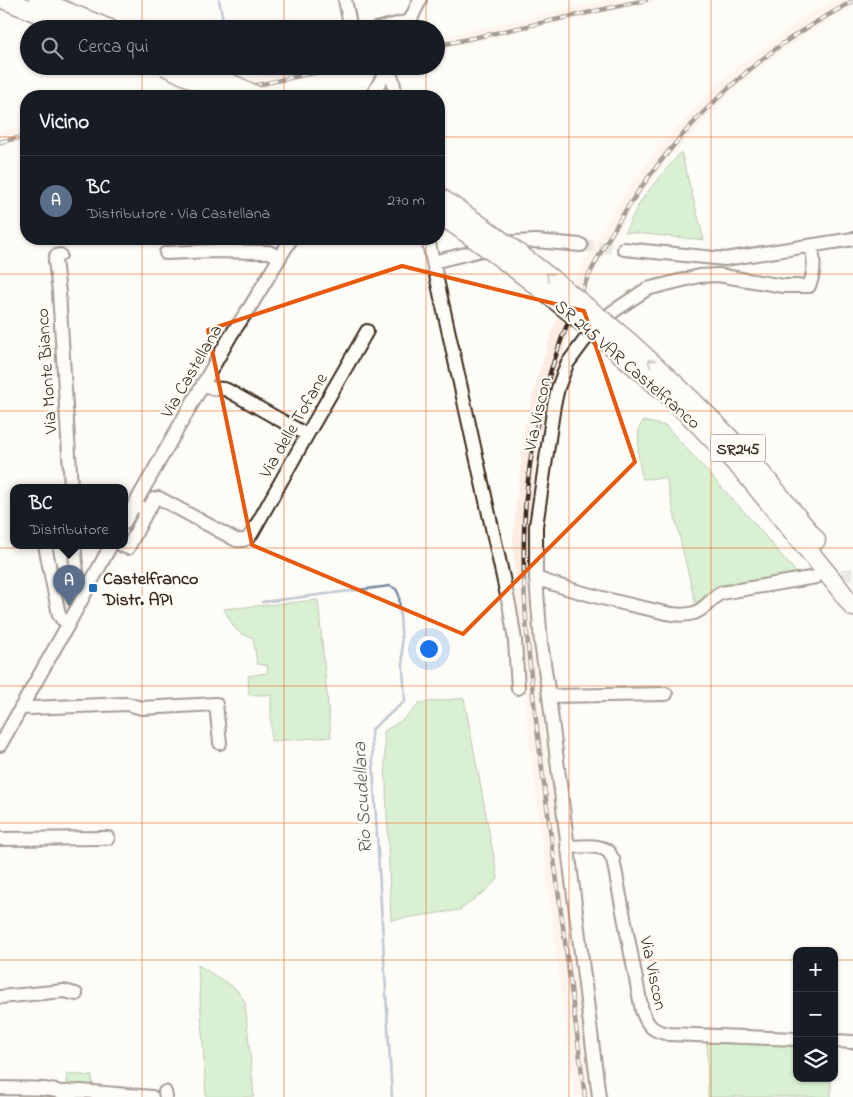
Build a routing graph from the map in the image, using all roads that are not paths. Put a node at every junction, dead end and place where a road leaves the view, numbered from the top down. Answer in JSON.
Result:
{"nodes":[{"id":1,"x":5,"y":0,"type":"edge"},
{"id":2,"x":38,"y":0,"type":"edge"},
{"id":3,"x":345,"y":0,"type":"edge"},
{"id":4,"x":420,"y":0,"type":"edge"},
{"id":5,"x":55,"y":20,"type":"edge"},
{"id":6,"x":88,"y":20,"type":"edge"},
{"id":7,"x":348,"y":20,"type":"edge"},
{"id":8,"x":410,"y":20,"type":"edge"},
{"id":9,"x":184,"y":75,"type":"edge"},
{"id":10,"x":213,"y":75,"type":"edge"},
{"id":11,"x":384,"y":75,"type":"edge"},
{"id":12,"x":391,"y":75,"type":"edge"},
{"id":13,"x":215,"y":90,"type":"edge"},
{"id":14,"x":244,"y":90,"type":"edge"},
{"id":15,"x":375,"y":90,"type":"edge"},
{"id":16,"x":395,"y":90,"type":"edge"},
{"id":17,"x":445,"y":201,"type":"edge"},
{"id":18,"x":445,"y":218,"type":"edge"},
{"id":19,"x":853,"y":239,"type":"edge"},
{"id":20,"x":286,"y":245,"type":"edge"},
{"id":21,"x":429,"y":245,"type":"edge"},
{"id":22,"x":582,"y":245,"type":"tunnel mouth"},
{"id":23,"x":812,"y":246,"type":"junction"},
{"id":24,"x":624,"y":249,"type":"tunnel mouth"},
{"id":25,"x":166,"y":253,"type":"dead end"},
{"id":26,"x":60,"y":255,"type":"dead end"},
{"id":27,"x":279,"y":257,"type":"junction"},
{"id":28,"x":433,"y":262,"type":"junction"},
{"id":29,"x":367,"y":331,"type":"dead end"},
{"id":30,"x":621,"y":345,"type":"junction"},
{"id":31,"x":203,"y":384,"type":"junction"},
{"id":32,"x":306,"y":435,"type":"junction"},
{"id":33,"x":71,"y":484,"type":"edge"},
{"id":34,"x":135,"y":504,"type":"junction"},
{"id":35,"x":148,"y":510,"type":"junction"},
{"id":36,"x":128,"y":516,"type":"edge"},
{"id":37,"x":128,"y":548,"type":"edge"},
{"id":38,"x":46,"y":549,"type":"edge"},
{"id":39,"x":74,"y":549,"type":"edge"},
{"id":40,"x":109,"y":549,"type":"edge"},
{"id":41,"x":536,"y":578,"type":"junction"},
{"id":42,"x":816,"y":578,"type":"tunnel mouth"},
{"id":43,"x":853,"y":587,"type":"edge"},
{"id":44,"x":87,"y":589,"type":"junction"},
{"id":45,"x":853,"y":607,"type":"edge"},
{"id":46,"x":70,"y":623,"type":"junction"},
{"id":47,"x":518,"y":688,"type":"dead end"},
{"id":48,"x":666,"y":694,"type":"dead end"},
{"id":49,"x":549,"y":696,"type":"junction"},
{"id":50,"x":21,"y":707,"type":"junction"},
{"id":51,"x":220,"y":743,"type":"dead end"},
{"id":52,"x":0,"y":744,"type":"edge"},
{"id":53,"x":108,"y":838,"type":"dead end"},
{"id":54,"x":0,"y":839,"type":"edge"},
{"id":55,"x":567,"y":847,"type":"junction"},
{"id":56,"x":76,"y":994,"type":"dead end"},
{"id":57,"x":0,"y":997,"type":"edge"},
{"id":58,"x":793,"y":1039,"type":"edge"},
{"id":59,"x":838,"y":1041,"type":"edge"},
{"id":60,"x":853,"y":1042,"type":"edge"},
{"id":61,"x":0,"y":1088,"type":"edge"},
{"id":62,"x":67,"y":1094,"type":"edge"},
{"id":63,"x":152,"y":1097,"type":"edge"},
{"id":64,"x":599,"y":1097,"type":"edge"}],
"edges":[{"from":1,"to":5,"type":"highway"},
{"from":2,"to":6,"type":"highway"},
{"from":3,"to":7,"type":"street"},
{"from":4,"to":8,"type":"street"},
{"from":9,"to":13,"type":"highway","bridge":true},
{"from":10,"to":14,"type":"highway","bridge":true},
{"from":11,"to":15,"type":"street"},
{"from":12,"to":16,"type":"street"},
{"from":30,"to":17,"type":"highway","name":"SR 245 VAR Castelfranco","number":"SR245","one_way":true,"bridge":true},
{"from":18,"to":30,"type":"highway","name":"SR 245 VAR Castelfranco","number":"SR245","bridge":true},
{"from":19,"to":23,"type":"street"},
{"from":20,"to":27,"type":"street","name":"Via Castellana"},
{"from":21,"to":28,"type":"street"},
{"from":22,"to":28,"type":"street"},
{"from":23,"to":24,"type":"street"},
{"from":23,"to":41,"type":"street","name":"Via Viscon"},
{"from":25,"to":27,"type":"street"},
{"from":26,"to":33,"type":"street","name":"Via Monte Bianco"},
{"from":27,"to":31,"type":"street","name":"Via Castellana"},
{"from":28,"to":47,"type":"street"},
{"from":29,"to":32,"type":"street","name":"Via delle Tofane"},
{"from":43,"to":30,"type":"highway","name":"SR 245 VAR Castelfranco","number":"SR245","one_way":true},
{"from":30,"to":45,"type":"highway","name":"SR 245 VAR Castelfranco","number":"SR245"},
{"from":31,"to":32,"type":"street"},
{"from":31,"to":34,"type":"street","name":"Via Castellana"},
{"from":32,"to":35,"type":"street","name":"Via delle Tofane"},
{"from":34,"to":35,"type":"street"},
{"from":34,"to":36,"type":"street","name":"Via Castellana"},
{"from":35,"to":37,"type":"street"},
{"from":38,"to":46,"type":"street"},
{"from":39,"to":44,"type":"street"},
{"from":40,"to":44,"type":"street"},
{"from":41,"to":42,"type":"street"},
{"from":41,"to":49,"type":"street","name":"Via Viscon"},
{"from":44,"to":46,"type":"street"},
{"from":46,"to":50,"type":"street"},
{"from":48,"to":49,"type":"street"},
{"from":49,"to":55,"type":"street","name":"Via Viscon"},
{"from":50,"to":51,"type":"street"},
{"from":50,"to":52,"type":"street"},
{"from":53,"to":54,"type":"street"},
{"from":55,"to":58,"type":"street","name":"Via Viscon"},
{"from":55,"to":64,"type":"street","name":"Via Viscon"},
{"from":56,"to":57,"type":"street"},
{"from":59,"to":60,"type":"street"},
{"from":61,"to":62,"type":"street"},
{"from":62,"to":63,"type":"street"}]}
